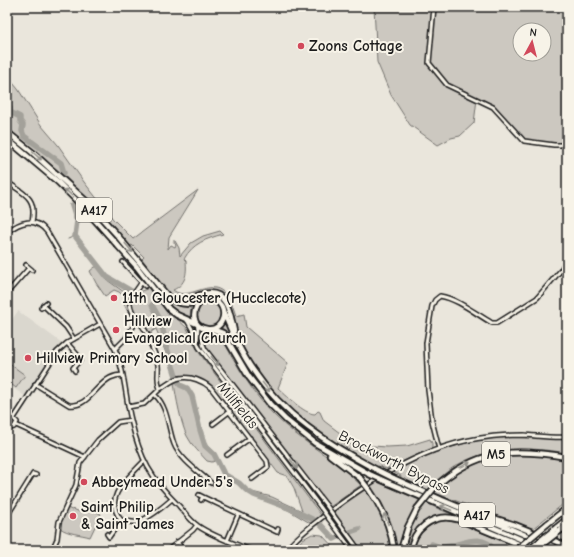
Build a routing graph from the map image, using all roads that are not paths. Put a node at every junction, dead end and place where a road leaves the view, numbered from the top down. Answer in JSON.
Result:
{"nodes":[{"id":1,"x":434,"y":7,"type":"edge"},
{"id":2,"x":7,"y":132,"type":"edge"},
{"id":3,"x":7,"y":139,"type":"edge"},
{"id":4,"x":567,"y":145,"type":"edge"},
{"id":5,"x":7,"y":182,"type":"edge"},
{"id":6,"x":32,"y":222,"type":"junction"},
{"id":7,"x":7,"y":232,"type":"edge"},
{"id":8,"x":567,"y":259,"type":"edge"},
{"id":9,"x":123,"y":262,"type":"dead end"},
{"id":10,"x":29,"y":268,"type":"dead end"},
{"id":11,"x":142,"y":283,"type":"junction"},
{"id":12,"x":145,"y":286,"type":"dead end"},
{"id":13,"x":8,"y":288,"type":"edge"},
{"id":14,"x":7,"y":293,"type":"edge"},
{"id":15,"x":171,"y":299,"type":"junction"},
{"id":16,"x":202,"y":301,"type":"junction"},
{"id":17,"x":43,"y":305,"type":"dead end"},
{"id":18,"x":224,"y":312,"type":"junction"},
{"id":19,"x":186,"y":319,"type":"junction"},
{"id":20,"x":100,"y":324,"type":"junction"},
{"id":21,"x":198,"y":325,"type":"junction"},
{"id":22,"x":133,"y":327,"type":"dead end"},
{"id":23,"x":211,"y":329,"type":"junction"},
{"id":24,"x":74,"y":339,"type":"junction"},
{"id":25,"x":237,"y":342,"type":"junction"},
{"id":26,"x":66,"y":343,"type":"junction"},
{"id":27,"x":199,"y":347,"type":"junction"},
{"id":28,"x":115,"y":349,"type":"junction"},
{"id":29,"x":81,"y":359,"type":"junction"},
{"id":30,"x":85,"y":362,"type":"dead end"},
{"id":31,"x":73,"y":369,"type":"dead end"},
{"id":32,"x":123,"y":375,"type":"junction"},
{"id":33,"x":35,"y":384,"type":"junction"},
{"id":34,"x":160,"y":389,"type":"junction"},
{"id":35,"x":240,"y":394,"type":"junction"},
{"id":36,"x":155,"y":395,"type":"junction"},
{"id":37,"x":236,"y":398,"type":"junction"},
{"id":38,"x":128,"y":407,"type":"junction"},
{"id":39,"x":230,"y":411,"type":"junction"},
{"id":40,"x":14,"y":418,"type":"junction"},
{"id":41,"x":7,"y":419,"type":"edge"},
{"id":42,"x":131,"y":420,"type":"junction"},
{"id":43,"x":16,"y":425,"type":"junction"},
{"id":44,"x":218,"y":425,"type":"dead end"},
{"id":45,"x":7,"y":428,"type":"edge"},
{"id":46,"x":567,"y":437,"type":"edge"},
{"id":47,"x":250,"y":438,"type":"junction"},
{"id":48,"x":315,"y":443,"type":"junction"},
{"id":49,"x":439,"y":449,"type":"junction"},
{"id":50,"x":232,"y":456,"type":"dead end"},
{"id":51,"x":85,"y":457,"type":"junction"},
{"id":52,"x":567,"y":457,"type":"edge"},
{"id":53,"x":144,"y":461,"type":"junction"},
{"id":54,"x":33,"y":474,"type":"dead end"},
{"id":55,"x":252,"y":479,"type":"dead end"},
{"id":56,"x":211,"y":483,"type":"dead end"},
{"id":57,"x":199,"y":495,"type":"dead end"},
{"id":58,"x":172,"y":499,"type":"junction"},
{"id":59,"x":442,"y":500,"type":"junction"},
{"id":60,"x":567,"y":508,"type":"edge"},
{"id":61,"x":238,"y":515,"type":"junction"},
{"id":62,"x":7,"y":516,"type":"edge"},
{"id":63,"x":567,"y":519,"type":"edge"},
{"id":64,"x":121,"y":520,"type":"junction"},
{"id":65,"x":197,"y":525,"type":"junction"},
{"id":66,"x":567,"y":525,"type":"edge"},
{"id":67,"x":278,"y":529,"type":"dead end"},
{"id":68,"x":559,"y":529,"type":"junction"},
{"id":69,"x":109,"y":537,"type":"dead end"},
{"id":70,"x":528,"y":540,"type":"junction"},
{"id":71,"x":227,"y":541,"type":"junction"},
{"id":72,"x":177,"y":542,"type":"junction"},
{"id":73,"x":567,"y":546,"type":"edge"},
{"id":74,"x":246,"y":549,"type":"edge"},
{"id":75,"x":52,"y":550,"type":"edge"},
{"id":76,"x":168,"y":550,"type":"edge"},
{"id":77,"x":183,"y":550,"type":"edge"},
{"id":78,"x":251,"y":550,"type":"edge"},
{"id":79,"x":286,"y":550,"type":"edge"},
{"id":80,"x":352,"y":550,"type":"edge"},
{"id":81,"x":359,"y":550,"type":"edge"},
{"id":82,"x":394,"y":550,"type":"edge"},
{"id":83,"x":401,"y":550,"type":"edge"},
{"id":84,"x":410,"y":550,"type":"edge"},
{"id":85,"x":512,"y":550,"type":"edge"},
{"id":86,"x":516,"y":550,"type":"edge"},
{"id":87,"x":529,"y":550,"type":"edge"},
{"id":88,"x":534,"y":550,"type":"edge"},
{"id":89,"x":546,"y":550,"type":"edge"},
{"id":90,"x":561,"y":550,"type":"edge"}],
"edges":[{"from":1,"to":4,"type":"street"},
{"from":2,"to":15,"type":"highway","number":"A417","one_way":true},
{"from":19,"to":3,"type":"highway","number":"A417","one_way":true},
{"from":5,"to":6,"type":"street"},
{"from":6,"to":7,"type":"street"},
{"from":6,"to":20,"type":"street"},
{"from":8,"to":49,"type":"street"},
{"from":9,"to":11,"type":"street"},
{"from":10,"to":13,"type":"street"},
{"from":11,"to":12,"type":"street"},
{"from":11,"to":34,"type":"street"},
{"from":13,"to":14,"type":"street"},
{"from":15,"to":16,"type":"highway"},
{"from":15,"to":25,"type":"highway","number":"A417"},
{"from":16,"to":18,"type":"highway"},
{"from":16,"to":21,"type":"highway"},
{"from":17,"to":24,"type":"street"},
{"from":18,"to":23,"type":"highway"},
{"from":18,"to":25,"type":"highway","name":"Brockworth Bypass","number":"A417"},
{"from":19,"to":21,"type":"highway","number":"A417"},
{"from":19,"to":27,"type":"street"},
{"from":20,"to":24,"type":"street"},
{"from":20,"to":28,"type":"street"},
{"from":21,"to":23,"type":"highway"},
{"from":21,"to":27,"type":"street"},
{"from":22,"to":28,"type":"street"},
{"from":23,"to":35,"type":"street","one_way":true},
{"from":23,"to":48,"type":"highway","name":"Brockworth Bypass","number":"A417"},
{"from":24,"to":26,"type":"street"},
{"from":25,"to":59,"type":"highway","name":"Brockworth Bypass","number":"A417","one_way":true,"bridge":true},
{"from":26,"to":29,"type":"street"},
{"from":26,"to":33,"type":"street"},
{"from":27,"to":37,"type":"street"},
{"from":28,"to":32,"type":"street"},
{"from":29,"to":30,"type":"street"},
{"from":29,"to":31,"type":"street"},
{"from":32,"to":33,"type":"street"},
{"from":32,"to":38,"type":"street"},
{"from":33,"to":40,"type":"street"},
{"from":34,"to":36,"type":"street","name":"Millfields"},
{"from":34,"to":39,"type":"street","name":"Millfields"},
{"from":35,"to":37,"type":"street"},
{"from":35,"to":81,"type":"street","one_way":true,"bridge":true},
{"from":36,"to":38,"type":"street","name":"Millfields"},
{"from":36,"to":56,"type":"street"},
{"from":37,"to":80,"type":"street","bridge":true},
{"from":38,"to":42,"type":"street"},
{"from":39,"to":44,"type":"street"},
{"from":39,"to":47,"type":"street","name":"Millfields"},
{"from":40,"to":41,"type":"street"},
{"from":40,"to":43,"type":"street"},
{"from":42,"to":51,"type":"street"},
{"from":42,"to":53,"type":"street"},
{"from":43,"to":45,"type":"street"},
{"from":43,"to":51,"type":"street"},
{"from":46,"to":49,"type":"street"},
{"from":47,"to":50,"type":"street"},
{"from":47,"to":55,"type":"street","name":"Millfields"},
{"from":82,"to":48,"type":"highway","one_way":true,"bridge":true},
{"from":89,"to":48,"type":"highway","name":"Brockworth Bypass","number":"A417","one_way":true,"bridge":true},
{"from":49,"to":79,"type":"street"},
{"from":51,"to":75,"type":"street"},
{"from":83,"to":52,"type":"highway","number":"M5","one_way":true,"bridge":true},
{"from":53,"to":58,"type":"street"},
{"from":53,"to":64,"type":"street"},
{"from":54,"to":62,"type":"street"},
{"from":57,"to":61,"type":"street"},
{"from":58,"to":64,"type":"street"},
{"from":58,"to":65,"type":"street"},
{"from":59,"to":73,"type":"highway"},
{"from":59,"to":90,"type":"highway","name":"Brockworth Bypass","number":"A417"},
{"from":60,"to":70,"type":"highway","bridge":true},
{"from":61,"to":67,"type":"street"},
{"from":61,"to":71,"type":"street"},
{"from":63,"to":68,"type":"highway"},
{"from":64,"to":69,"type":"street"},
{"from":65,"to":71,"type":"street"},
{"from":65,"to":72,"type":"street"},
{"from":66,"to":68,"type":"highway"},
{"from":68,"to":87,"type":"highway","bridge":true},
{"from":68,"to":88,"type":"highway","bridge":true},
{"from":70,"to":85,"type":"highway","bridge":true},
{"from":70,"to":86,"type":"highway","bridge":true},
{"from":71,"to":74,"type":"street"},
{"from":72,"to":76,"type":"street"},
{"from":72,"to":77,"type":"street"},
{"from":74,"to":78,"type":"street"},
{"from":84,"to":88,"type":"highway"}]}
